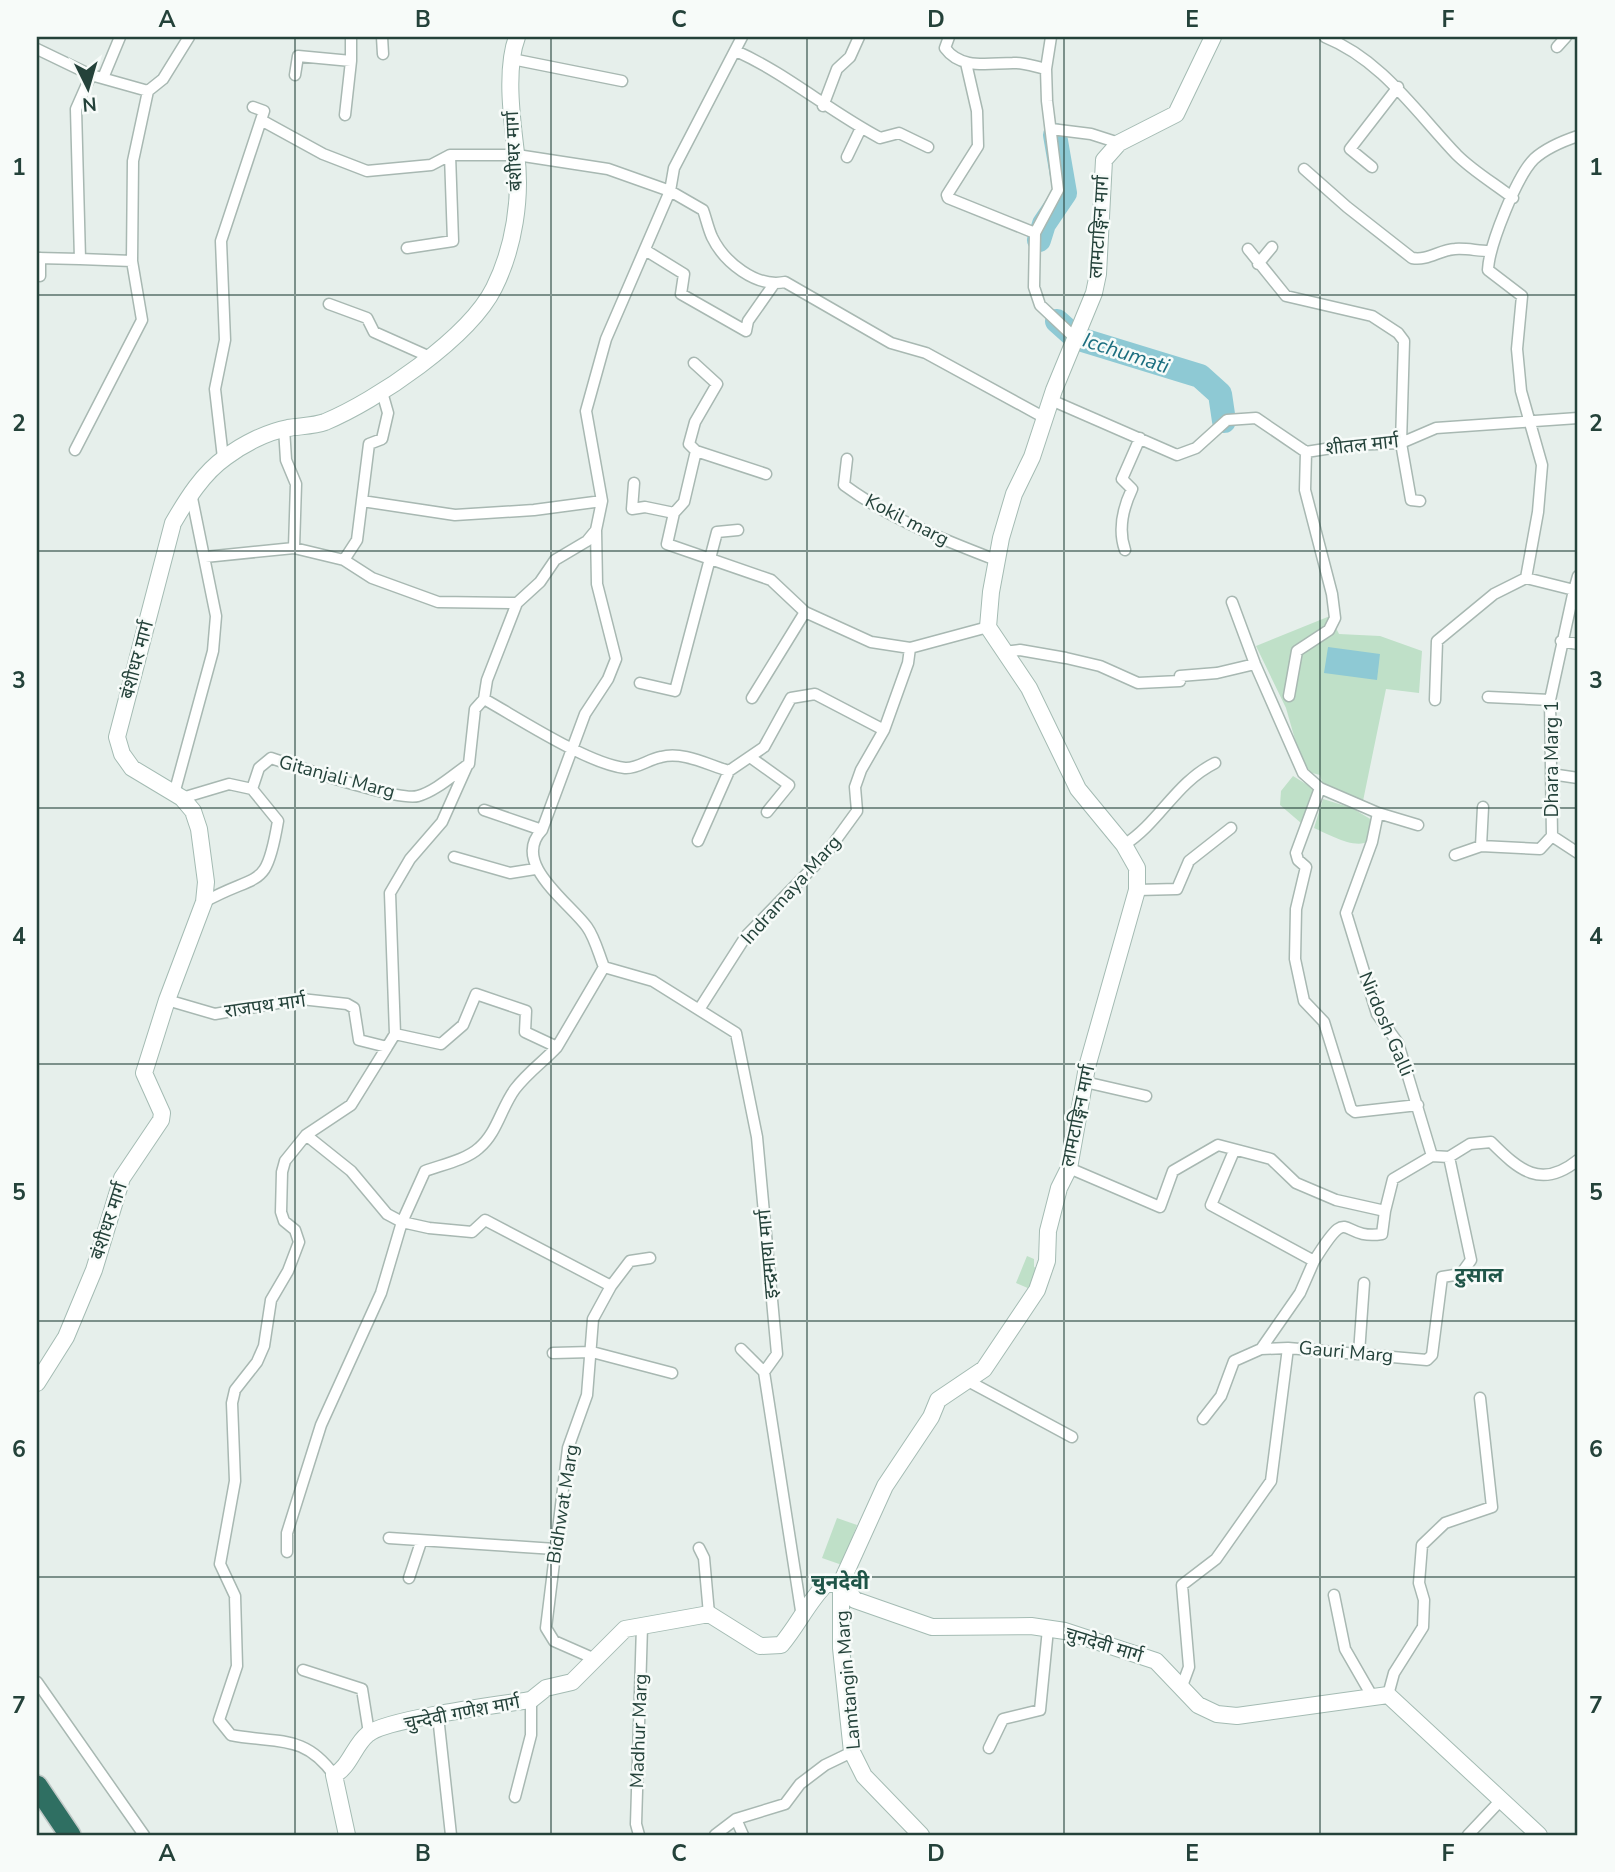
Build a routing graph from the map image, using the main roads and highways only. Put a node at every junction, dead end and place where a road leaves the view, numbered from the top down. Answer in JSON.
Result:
{"nodes":[{"id":1,"x":37,"y":1786,"type":"edge"},
{"id":2,"x":70,"y":1835,"type":"edge"}],
"edges":[{"from":1,"to":2,"type":"highway"}]}
